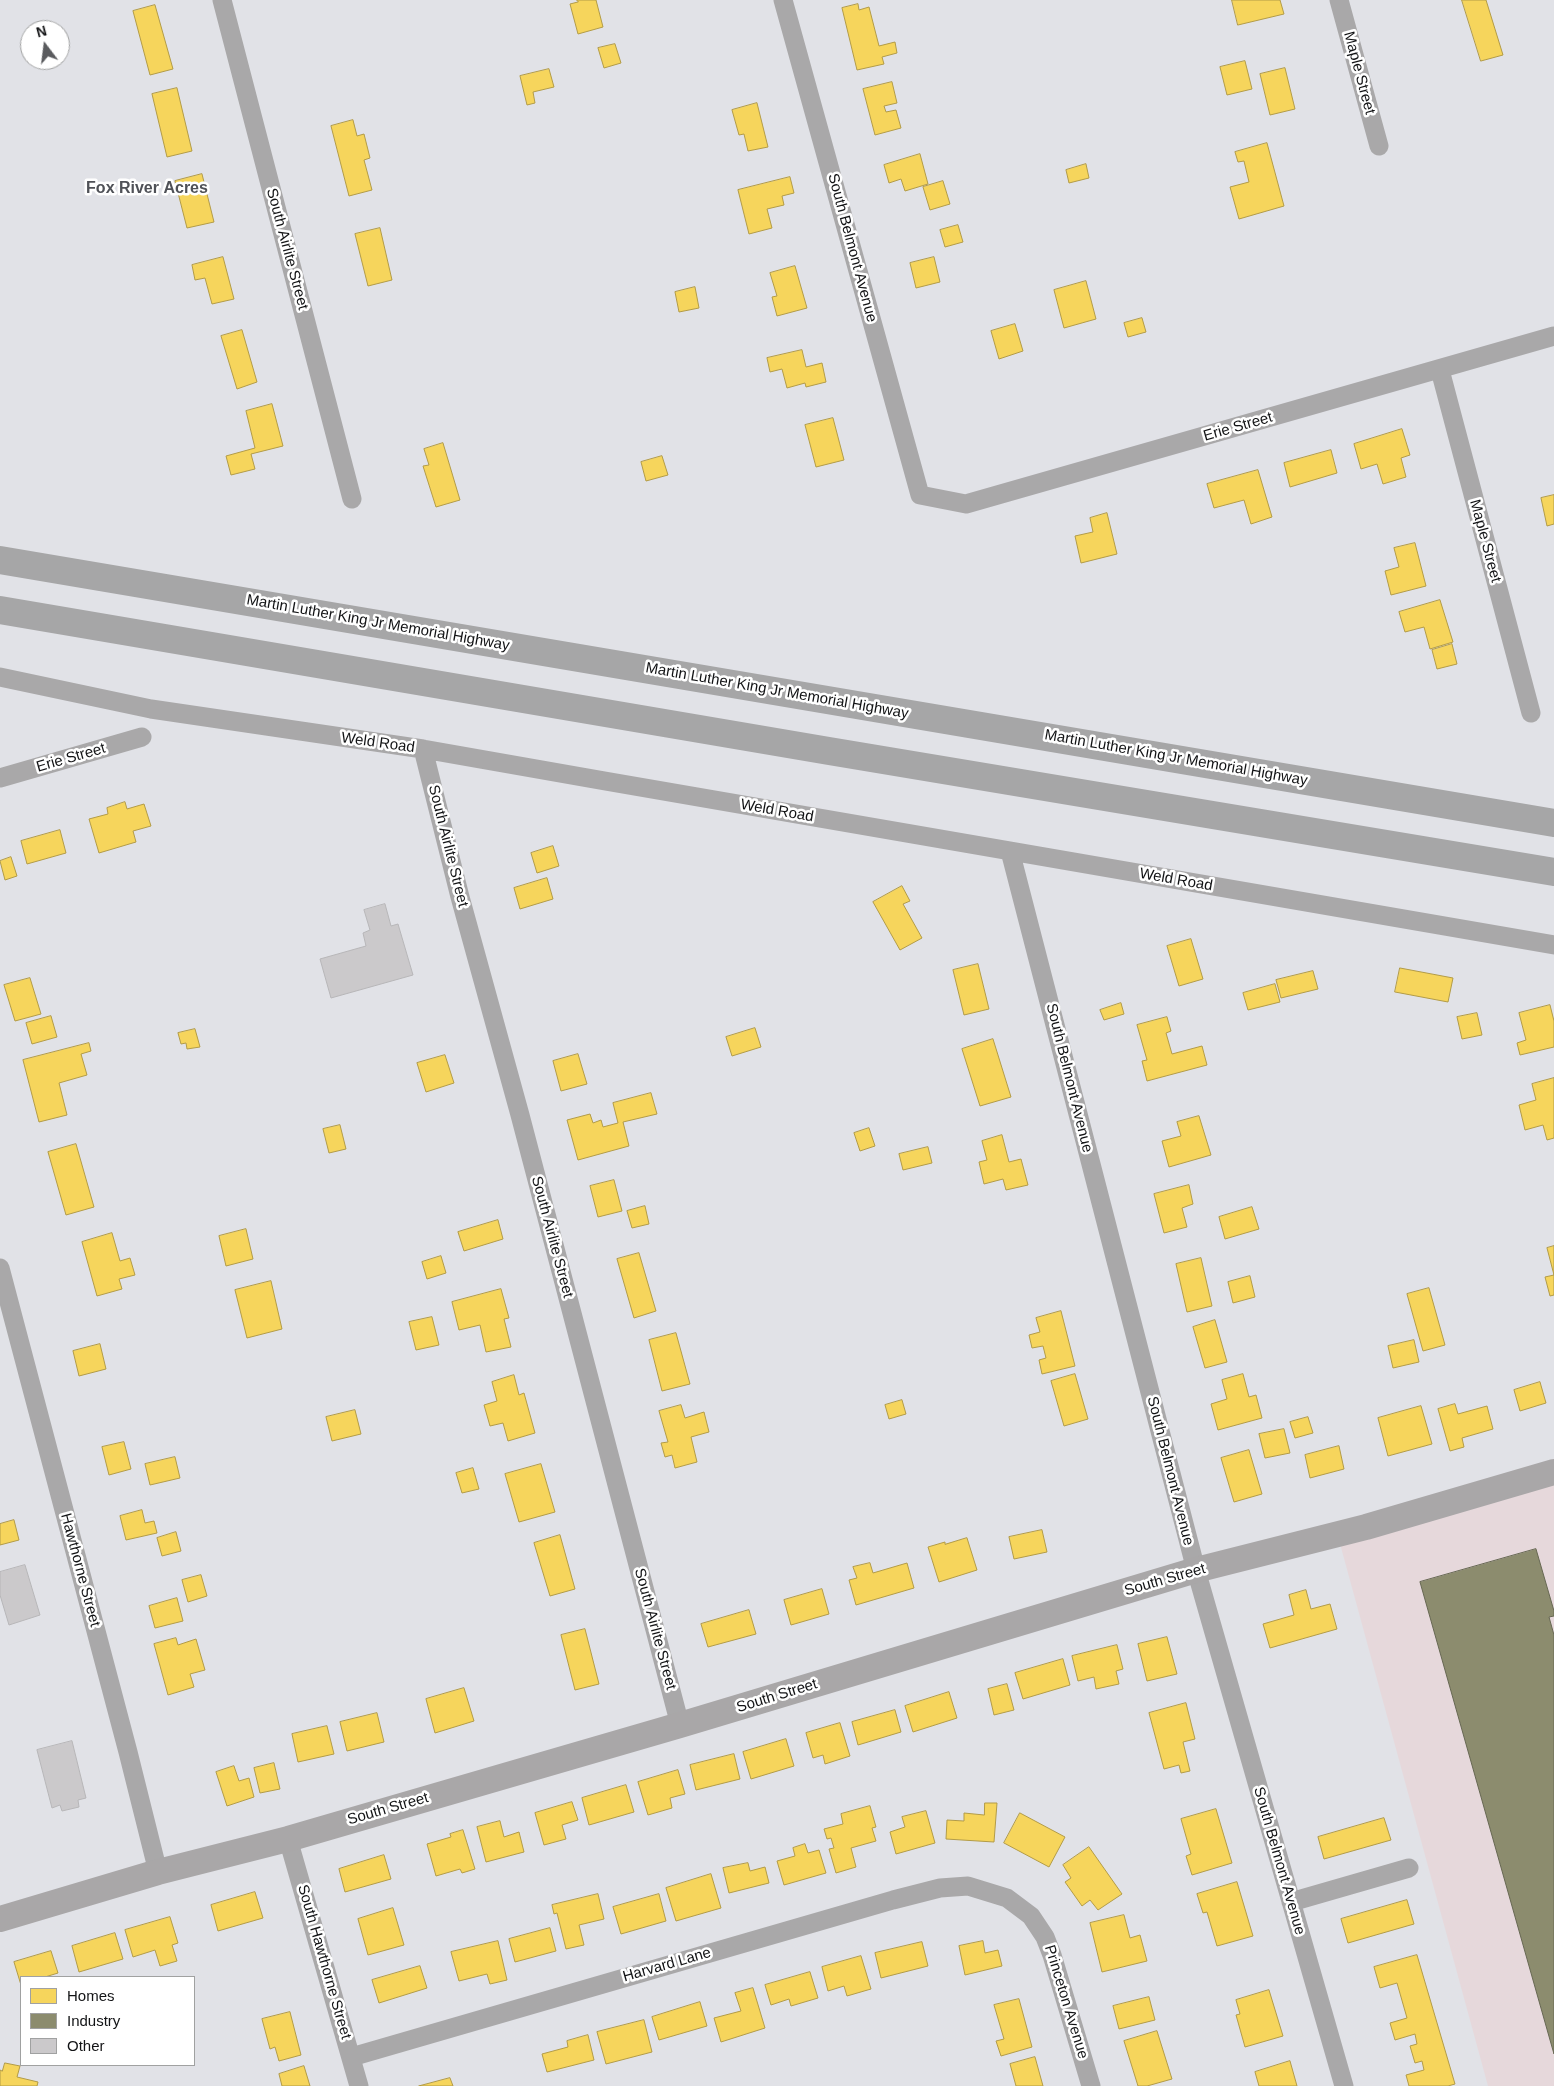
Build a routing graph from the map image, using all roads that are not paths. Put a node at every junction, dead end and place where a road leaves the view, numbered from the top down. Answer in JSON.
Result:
{"nodes":[{"id":1,"x":222,"y":0,"type":"edge"},
{"id":2,"x":783,"y":0,"type":"edge"},
{"id":3,"x":1339,"y":0,"type":"edge"},
{"id":4,"x":1379,"y":146,"type":"dead end"},
{"id":5,"x":1554,"y":336,"type":"edge"},
{"id":6,"x":1440,"y":370,"type":"junction"},
{"id":7,"x":920,"y":495,"type":"joint"},
{"id":8,"x":352,"y":499,"type":"dead end"},
{"id":9,"x":0,"y":560,"type":"edge"},
{"id":10,"x":0,"y":610,"type":"edge"},
{"id":11,"x":0,"y":677,"type":"edge"},
{"id":12,"x":1531,"y":713,"type":"dead end"},
{"id":13,"x":142,"y":737,"type":"dead end"},
{"id":14,"x":423,"y":749,"type":"junction"},
{"id":15,"x":0,"y":778,"type":"edge"},
{"id":16,"x":1554,"y":823,"type":"edge"},
{"id":17,"x":1010,"y":851,"type":"junction"},
{"id":18,"x":1554,"y":872,"type":"edge"},
{"id":19,"x":1554,"y":945,"type":"edge"},
{"id":20,"x":0,"y":1268,"type":"edge"},
{"id":21,"x":1554,"y":1472,"type":"edge"},
{"id":22,"x":1196,"y":1570,"type":"junction"},
{"id":23,"x":680,"y":1725,"type":"junction"},
{"id":24,"x":288,"y":1839,"type":"junction"},
{"id":25,"x":1409,"y":1868,"type":"dead end"},
{"id":26,"x":158,"y":1872,"type":"junction"},
{"id":27,"x":985,"y":1890,"type":"joint"},
{"id":28,"x":1291,"y":1902,"type":"junction"},
{"id":29,"x":0,"y":1919,"type":"edge"},
{"id":30,"x":351,"y":2057,"type":"junction"},
{"id":31,"x":359,"y":2086,"type":"edge"},
{"id":32,"x":1091,"y":2086,"type":"edge"},
{"id":33,"x":1344,"y":2086,"type":"edge"}],
"edges":[{"from":1,"to":8,"type":"street","name":"South Airlite Street"},
{"from":2,"to":7,"type":"street","name":"South Belmont Avenue"},
{"from":3,"to":4,"type":"street","name":"Maple Street"},
{"from":5,"to":6,"type":"street","name":"Erie Street"},
{"from":6,"to":7,"type":"street","name":"Erie Street"},
{"from":6,"to":12,"type":"street","name":"Maple Street"},
{"from":9,"to":16,"type":"highway","name":"Martin Luther King Jr Memorial Highway"},
{"from":10,"to":18,"type":"highway"},
{"from":11,"to":14,"type":"street","name":"Weld Road"},
{"from":13,"to":15,"type":"street","name":"Erie Street"},
{"from":14,"to":17,"type":"street","name":"Weld Road"},
{"from":14,"to":23,"type":"street","name":"South Airlite Street"},
{"from":17,"to":19,"type":"street","name":"Weld Road"},
{"from":17,"to":22,"type":"street","name":"South Belmont Avenue"},
{"from":20,"to":26,"type":"street","name":"Hawthorne Street"},
{"from":21,"to":22,"type":"street","name":"South Street"},
{"from":22,"to":23,"type":"street","name":"South Street"},
{"from":22,"to":28,"type":"street","name":"South Belmont Avenue"},
{"from":23,"to":24,"type":"street","name":"South Street"},
{"from":24,"to":26,"type":"street","name":"South Street"},
{"from":24,"to":30,"type":"street","name":"South Hawthorne Street"},
{"from":25,"to":28,"type":"street"},
{"from":26,"to":29,"type":"street","name":"South Street"},
{"from":27,"to":30,"type":"street","name":"Harvard Lane"},
{"from":27,"to":32,"type":"street","name":"Princeton Avenue"},
{"from":28,"to":33,"type":"street","name":"South Belmont Avenue"},
{"from":30,"to":31,"type":"street","name":"South Hawthorne Street"}]}
